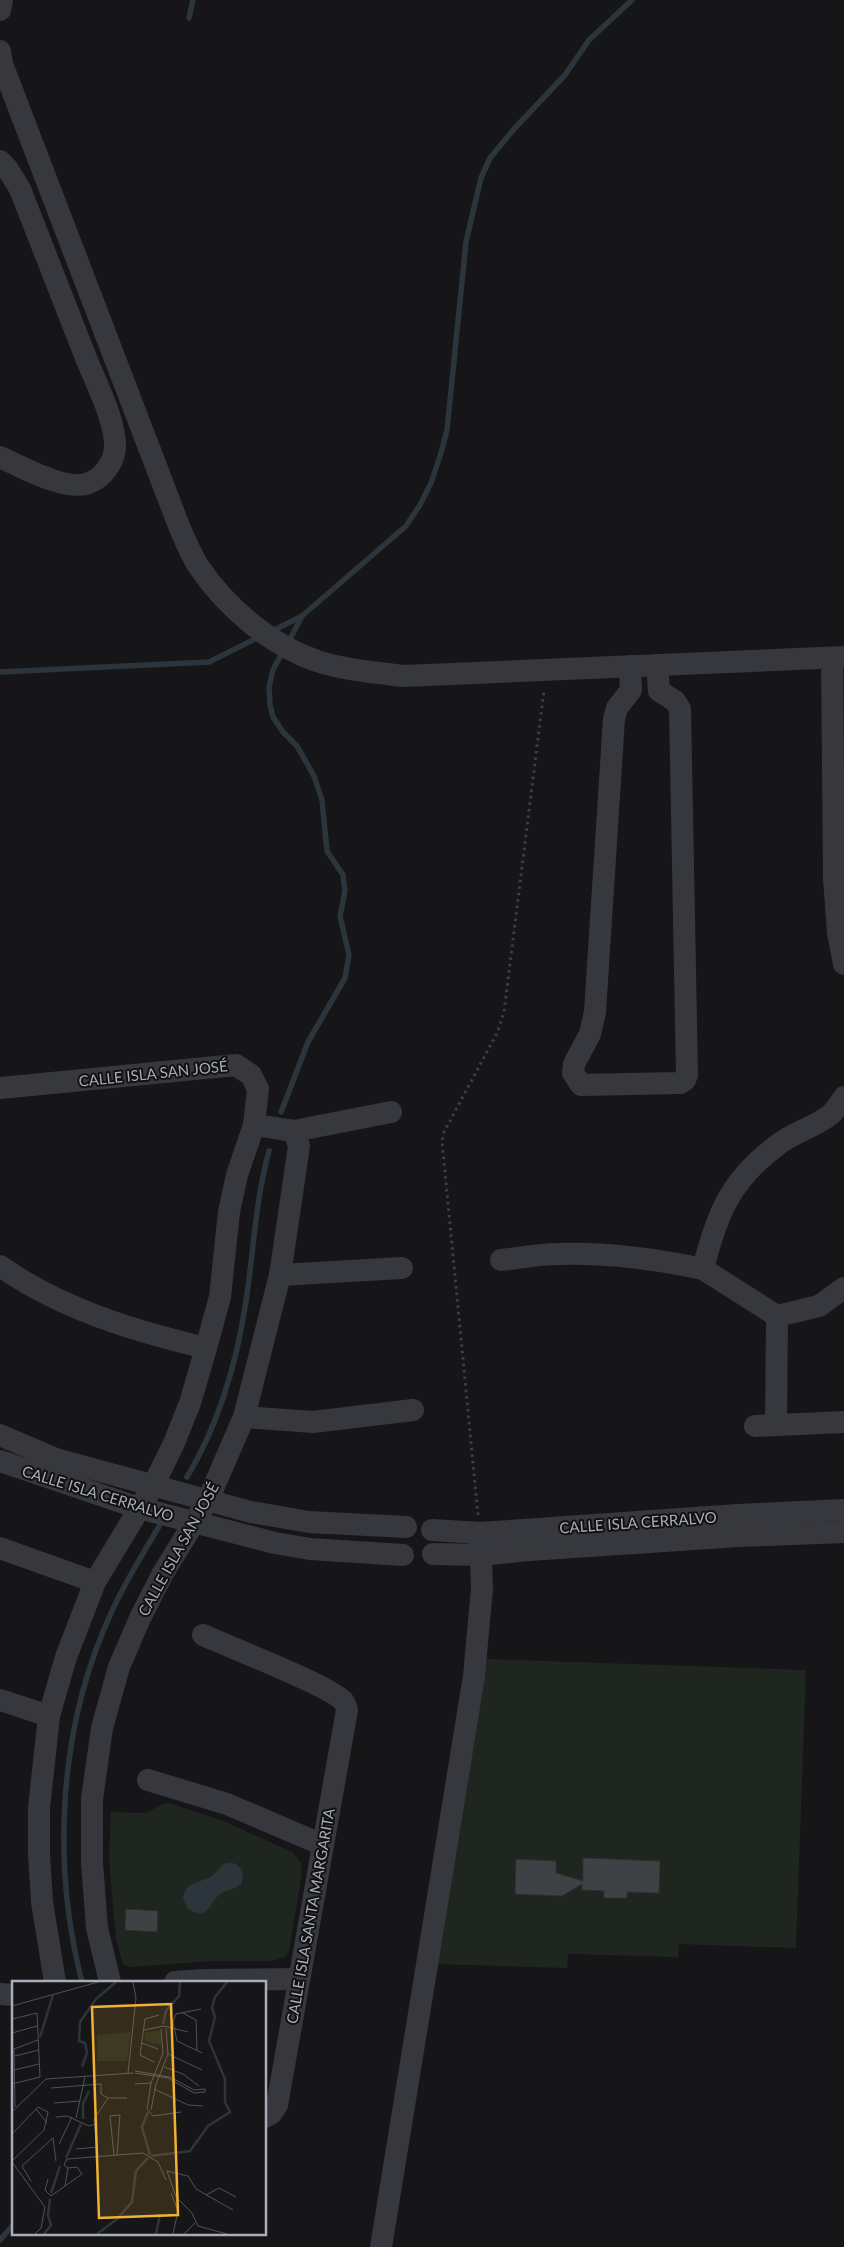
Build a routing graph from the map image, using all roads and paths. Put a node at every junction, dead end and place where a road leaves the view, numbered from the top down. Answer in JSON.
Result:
{"nodes":[{"id":1,"x":2,"y":0,"type":"edge"},
{"id":2,"x":0,"y":10,"type":"edge"},
{"id":3,"x":0,"y":51,"type":"edge"},
{"id":4,"x":0,"y":161,"type":"edge"},
{"id":5,"x":0,"y":457,"type":"edge"},
{"id":6,"x":838,"y":657,"type":"edge"},
{"id":7,"x":657,"y":665,"type":"junction"},
{"id":8,"x":630,"y":666,"type":"junction"},
{"id":9,"x":546,"y":670,"type":"junction"},
{"id":10,"x":838,"y":751,"type":"edge"},
{"id":11,"x":844,"y":964,"type":"edge"},
{"id":12,"x":0,"y":1088,"type":"edge"},
{"id":13,"x":844,"y":1097,"type":"edge"},
{"id":14,"x":391,"y":1112,"type":"dead end"},
{"id":15,"x":254,"y":1125,"type":"junction"},
{"id":16,"x":294,"y":1131,"type":"junction"},
{"id":17,"x":501,"y":1260,"type":"dead end"},
{"id":18,"x":0,"y":1266,"type":"edge"},
{"id":19,"x":402,"y":1268,"type":"dead end"},
{"id":20,"x":703,"y":1269,"type":"junction"},
{"id":21,"x":280,"y":1275,"type":"junction"},
{"id":22,"x":844,"y":1288,"type":"edge"},
{"id":23,"x":777,"y":1316,"type":"junction"},
{"id":24,"x":206,"y":1348,"type":"junction"},
{"id":25,"x":413,"y":1410,"type":"dead end"},
{"id":26,"x":244,"y":1418,"type":"junction"},
{"id":27,"x":844,"y":1422,"type":"edge"},
{"id":28,"x":0,"y":1435,"type":"edge"},
{"id":29,"x":0,"y":1461,"type":"edge"},
{"id":30,"x":153,"y":1486,"type":"junction"},
{"id":31,"x":208,"y":1500,"type":"junction"},
{"id":32,"x":140,"y":1508,"type":"junction"},
{"id":33,"x":844,"y":1510,"type":"edge"},
{"id":34,"x":196,"y":1522,"type":"junction"},
{"id":35,"x":406,"y":1528,"type":"junction"},
{"id":36,"x":432,"y":1530,"type":"junction"},
{"id":37,"x":844,"y":1532,"type":"edge"},
{"id":38,"x":480,"y":1533,"type":"junction"},
{"id":39,"x":0,"y":1548,"type":"edge"},
{"id":40,"x":433,"y":1554,"type":"junction"},
{"id":41,"x":404,"y":1555,"type":"junction"},
{"id":42,"x":481,"y":1555,"type":"junction"},
{"id":43,"x":95,"y":1582,"type":"junction"},
{"id":44,"x":203,"y":1636,"type":"dead end"},
{"id":45,"x":0,"y":1700,"type":"edge"},
{"id":46,"x":49,"y":1716,"type":"junction"},
{"id":47,"x":148,"y":1780,"type":"dead end"},
{"id":48,"x":323,"y":1845,"type":"junction"},
{"id":49,"x":298,"y":1979,"type":"junction"},
{"id":50,"x":55,"y":1981,"type":"edge"},
{"id":51,"x":110,"y":1981,"type":"edge"},
{"id":52,"x":190,"y":1981,"type":"edge"},
{"id":53,"x":266,"y":2116,"type":"edge"},
{"id":54,"x":381,"y":2247,"type":"edge"}],
"edges":[{"from":1,"to":2,"type":"street"},
{"from":3,"to":9,"type":"street"},
{"from":4,"to":5,"type":"street"},
{"from":6,"to":7,"type":"street"},
{"from":6,"to":10,"type":"street"},
{"from":7,"to":8,"type":"street"},
{"from":7,"to":8,"type":"street"},
{"from":8,"to":9,"type":"street"},
{"from":9,"to":38,"type":"path"},
{"from":10,"to":11,"type":"street"},
{"from":12,"to":15,"type":"street","name":"CALLE ISLA SAN JOSÉ"},
{"from":13,"to":20,"type":"street"},
{"from":14,"to":16,"type":"street"},
{"from":15,"to":16,"type":"street"},
{"from":15,"to":24,"type":"street","name":"CALLE ISLA SAN JOSÉ"},
{"from":16,"to":21,"type":"street","name":"CALLE ISLA SAN JOSÉ"},
{"from":17,"to":20,"type":"street"},
{"from":18,"to":24,"type":"street"},
{"from":19,"to":21,"type":"street"},
{"from":20,"to":23,"type":"street"},
{"from":21,"to":26,"type":"street","name":"CALLE ISLA SAN JOSÉ"},
{"from":22,"to":23,"type":"street"},
{"from":23,"to":27,"type":"street"},
{"from":24,"to":30,"type":"street","name":"CALLE ISLA SAN JOSÉ"},
{"from":25,"to":26,"type":"street"},
{"from":26,"to":31,"type":"street","name":"CALLE ISLA SAN JOSÉ"},
{"from":28,"to":30,"type":"street","name":"CALLE ISLA CERRALVO"},
{"from":29,"to":32,"type":"street","name":"CALLE ISLA CERRALVO"},
{"from":30,"to":31,"type":"street","name":"CALLE ISLA CERRALVO"},
{"from":30,"to":32,"type":"street","name":"CALLE ISLA SAN JOSÉ"},
{"from":31,"to":34,"type":"street","name":"CALLE ISLA SAN JOSÉ"},
{"from":31,"to":35,"type":"street","name":"CALLE ISLA CERRALVO"},
{"from":32,"to":34,"type":"street","name":"CALLE ISLA CERRALVO"},
{"from":32,"to":43,"type":"street","name":"CALLE ISLA SAN JOSÉ"},
{"from":33,"to":38,"type":"street","name":"CALLE ISLA CERRALVO"},
{"from":34,"to":41,"type":"street","name":"CALLE ISLA CERRALVO"},
{"from":34,"to":51,"type":"street","name":"CALLE ISLA SAN JOSÉ"},
{"from":35,"to":36,"type":"street"},
{"from":35,"to":41,"type":"street"},
{"from":36,"to":38,"type":"street","name":"CALLE ISLA CERRALVO"},
{"from":36,"to":40,"type":"street"},
{"from":37,"to":42,"type":"street","name":"CALLE ISLA CERRALVO"},
{"from":38,"to":42,"type":"street"},
{"from":39,"to":43,"type":"street"},
{"from":40,"to":41,"type":"street"},
{"from":40,"to":42,"type":"street","name":"CALLE ISLA CERRALVO"},
{"from":42,"to":54,"type":"street"},
{"from":43,"to":46,"type":"street","name":"CALLE ISLA SAN JOSÉ"},
{"from":44,"to":48,"type":"street","name":"CALLE ISLA SANTA MARGARITA"},
{"from":45,"to":46,"type":"street"},
{"from":46,"to":50,"type":"street","name":"CALLE ISLA SAN JOSÉ"},
{"from":47,"to":48,"type":"street"},
{"from":48,"to":49,"type":"street","name":"CALLE ISLA SANTA MARGARITA"},
{"from":49,"to":52,"type":"street"},
{"from":49,"to":53,"type":"street","name":"CALLE ISLA SANTA MARGARITA"}]}
